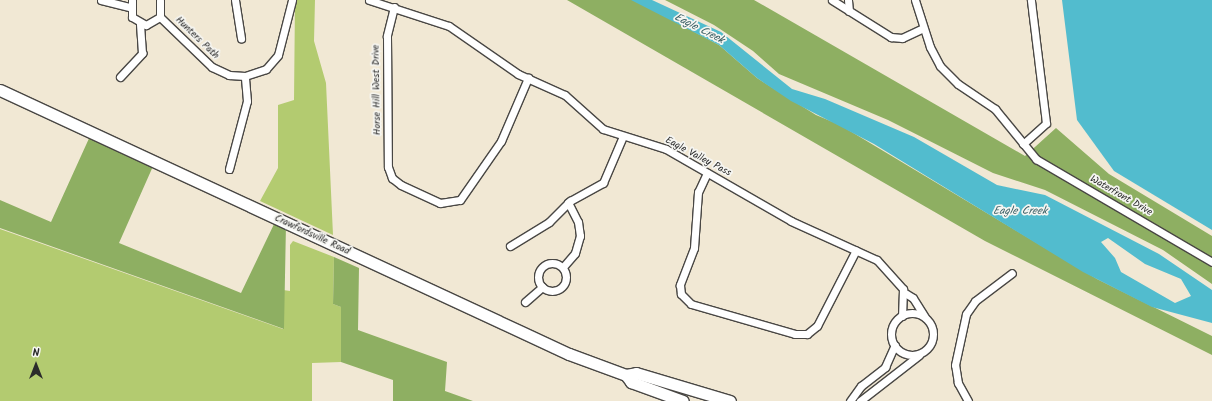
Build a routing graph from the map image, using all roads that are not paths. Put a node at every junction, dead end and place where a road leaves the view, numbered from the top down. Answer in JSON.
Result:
{"nodes":[{"id":1,"x":101,"y":0,"type":"edge"},
{"id":2,"x":160,"y":0,"type":"edge"},
{"id":3,"x":235,"y":0,"type":"edge"},
{"id":4,"x":292,"y":0,"type":"edge"},
{"id":5,"x":369,"y":0,"type":"edge"},
{"id":6,"x":832,"y":0,"type":"edge"},
{"id":7,"x":848,"y":0,"type":"edge"},
{"id":8,"x":915,"y":0,"type":"edge"},
{"id":9,"x":1031,"y":0,"type":"edge"},
{"id":10,"x":131,"y":3,"type":"edge"},
{"id":11,"x":394,"y":7,"type":"junction"},
{"id":12,"x":849,"y":11,"type":"junction"},
{"id":13,"x":160,"y":17,"type":"junction"},
{"id":14,"x":140,"y":24,"type":"junction"},
{"id":15,"x":924,"y":28,"type":"junction"},
{"id":16,"x":241,"y":39,"type":"dead end"},
{"id":17,"x":245,"y":76,"type":"junction"},
{"id":18,"x":120,"y":77,"type":"dead end"},
{"id":19,"x":528,"y":78,"type":"junction"},
{"id":20,"x":0,"y":90,"type":"edge"},
{"id":21,"x":623,"y":136,"type":"junction"},
{"id":22,"x":1023,"y":144,"type":"junction"},
{"id":23,"x":229,"y":169,"type":"dead end"},
{"id":24,"x":708,"y":173,"type":"junction"},
{"id":25,"x":568,"y":202,"type":"junction"},
{"id":26,"x":510,"y":246,"type":"dead end"},
{"id":27,"x":856,"y":250,"type":"junction"},
{"id":28,"x":1212,"y":262,"type":"edge"},
{"id":29,"x":563,"y":267,"type":"junction"},
{"id":30,"x":1012,"y":273,"type":"dead end"},
{"id":31,"x":542,"y":287,"type":"junction"},
{"id":32,"x":905,"y":293,"type":"junction"},
{"id":33,"x":525,"y":302,"type":"dead end"},
{"id":34,"x":902,"y":316,"type":"junction"},
{"id":35,"x":925,"y":317,"type":"junction"},
{"id":36,"x":895,"y":346,"type":"junction"},
{"id":37,"x":923,"y":352,"type":"junction"},
{"id":38,"x":626,"y":375,"type":"junction"},
{"id":39,"x":683,"y":401,"type":"edge"},
{"id":40,"x":730,"y":401,"type":"edge"},
{"id":41,"x":850,"y":401,"type":"edge"},
{"id":42,"x":860,"y":401,"type":"edge"},
{"id":43,"x":968,"y":401,"type":"edge"}],
"edges":[{"from":1,"to":10,"type":"street"},
{"from":2,"to":13,"type":"street","name":"Hunters Path"},
{"from":3,"to":16,"type":"street"},
{"from":4,"to":17,"type":"street","name":"Hunters Path"},
{"from":5,"to":11,"type":"street","name":"Eagle Valley Pass"},
{"from":6,"to":12,"type":"street"},
{"from":7,"to":12,"type":"street"},
{"from":8,"to":15,"type":"street","name":"Waterfront Drive"},
{"from":9,"to":22,"type":"street"},
{"from":10,"to":14,"type":"street"},
{"from":11,"to":19,"type":"street","name":"Eagle Valley Pass"},
{"from":11,"to":19,"type":"street","name":"Horse Hill West Drive"},
{"from":12,"to":15,"type":"street"},
{"from":13,"to":14,"type":"street","name":"Hunters Path"},
{"from":13,"to":17,"type":"street","name":"Hunters Path"},
{"from":14,"to":18,"type":"street"},
{"from":15,"to":22,"type":"street","name":"Waterfront Drive"},
{"from":17,"to":23,"type":"street"},
{"from":19,"to":21,"type":"street","name":"Eagle Valley Pass"},
{"from":20,"to":38,"type":"main road","name":"Crawfordsville Road"},
{"from":21,"to":24,"type":"street","name":"Eagle Valley Pass"},
{"from":21,"to":25,"type":"street"},
{"from":22,"to":28,"type":"street","name":"Waterfront Drive"},
{"from":24,"to":27,"type":"street","name":"Eagle Valley Pass"},
{"from":24,"to":27,"type":"street"},
{"from":25,"to":26,"type":"street"},
{"from":25,"to":29,"type":"street"},
{"from":27,"to":32,"type":"street","name":"Eagle Valley Pass"},
{"from":29,"to":31,"type":"street"},
{"from":29,"to":31,"type":"street"},
{"from":30,"to":43,"type":"street"},
{"from":31,"to":33,"type":"street"},
{"from":32,"to":34,"type":"street"},
{"from":32,"to":35,"type":"street","name":"Eagle Valley Pass"},
{"from":34,"to":35,"type":"street"},
{"from":34,"to":36,"type":"street"},
{"from":35,"to":37,"type":"street","name":"Eagle Valley Pass"},
{"from":36,"to":37,"type":"street"},
{"from":36,"to":41,"type":"street"},
{"from":37,"to":42,"type":"street","name":"Eagle Valley Pass"},
{"from":38,"to":39,"type":"main road","name":"Crawfordsville Road"},
{"from":38,"to":40,"type":"main road","name":"Crawfordsville Road"}]}
